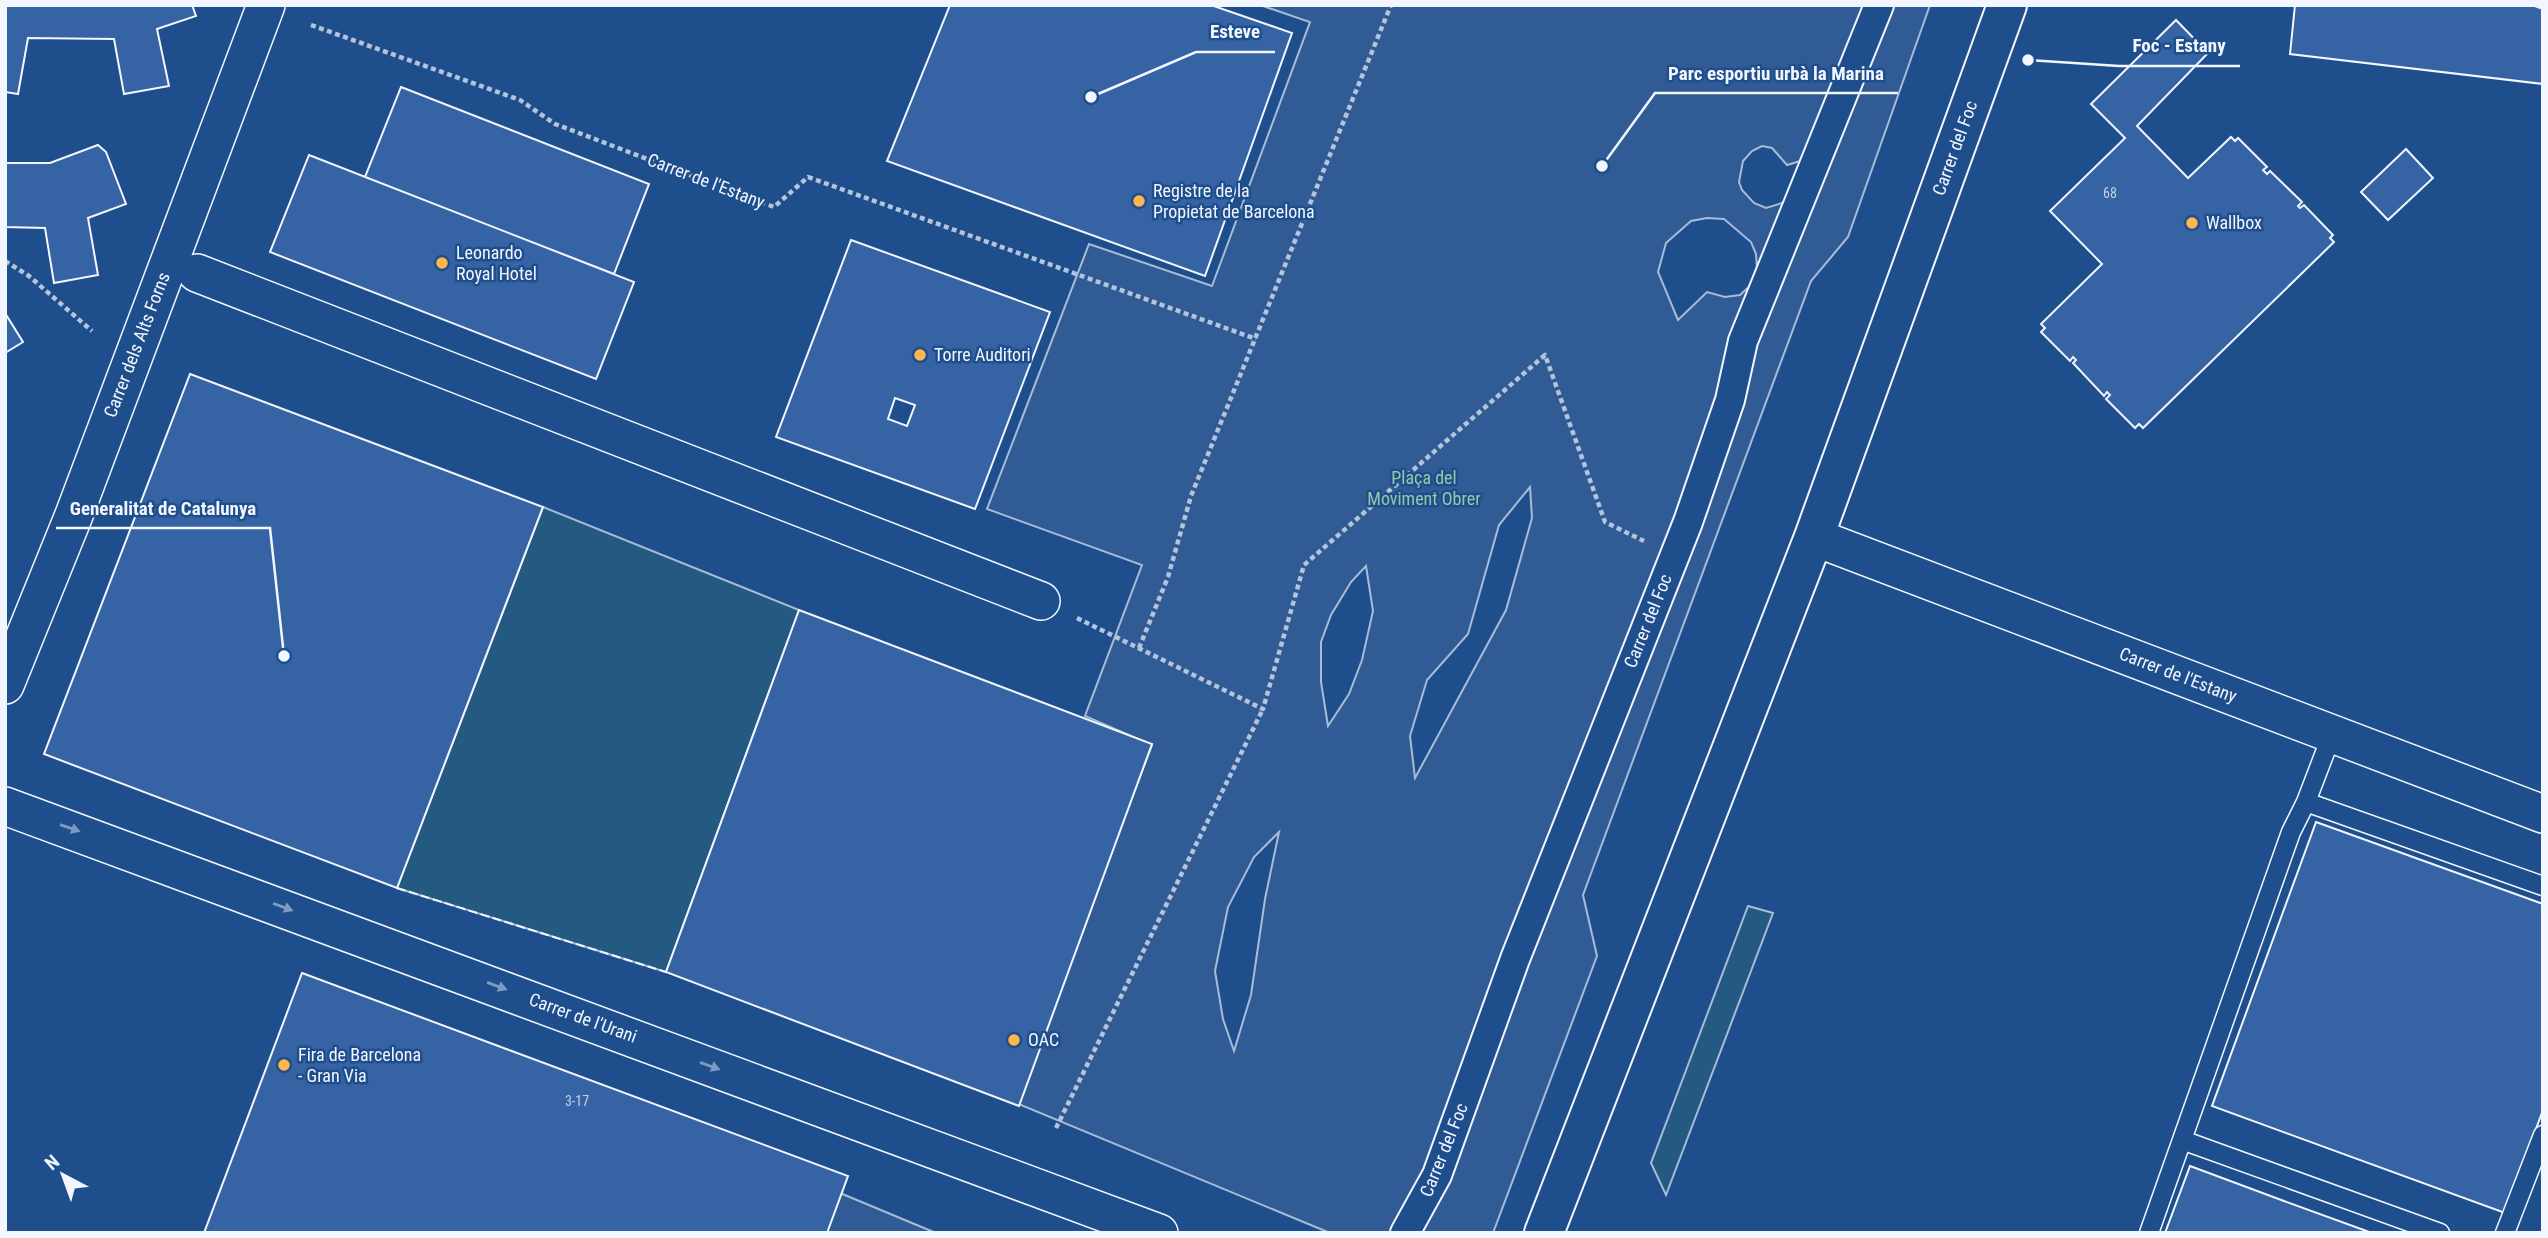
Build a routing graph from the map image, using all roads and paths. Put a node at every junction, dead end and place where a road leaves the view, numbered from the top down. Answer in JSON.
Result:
{"nodes":[{"id":1,"x":266,"y":5,"type":"edge"},
{"id":2,"x":1391,"y":5,"type":"edge"},
{"id":3,"x":1879,"y":5,"type":"edge"},
{"id":4,"x":2007,"y":5,"type":"edge"},
{"id":5,"x":311,"y":25,"type":"dead end"},
{"id":6,"x":5,"y":261,"type":"edge"},
{"id":7,"x":197,"y":273,"type":"dead end"},
{"id":8,"x":92,"y":331,"type":"dead end"},
{"id":9,"x":1256,"y":339,"type":"junction"},
{"id":10,"x":1814,"y":537,"type":"junction"},
{"id":11,"x":1674,"y":555,"type":"junction"},
{"id":12,"x":1041,"y":601,"type":"joint"},
{"id":13,"x":1139,"y":648,"type":"junction"},
{"id":14,"x":5,"y":685,"type":"edge"},
{"id":15,"x":1263,"y":709,"type":"junction"},
{"id":16,"x":2332,"y":734,"type":"junction"},
{"id":17,"x":2306,"y":802,"type":"junction"},
{"id":18,"x":5,"y":807,"type":"edge"},
{"id":19,"x":2543,"y":814,"type":"edge"},
{"id":20,"x":2543,"y":886,"type":"edge"},
{"id":21,"x":1056,"y":1128,"type":"dead end"},
{"id":22,"x":2543,"y":1135,"type":"edge"},
{"id":23,"x":2182,"y":1140,"type":"junction"},
{"id":24,"x":1159,"y":1233,"type":"edge"},
{"id":25,"x":1405,"y":1233,"type":"edge"},
{"id":26,"x":1544,"y":1233,"type":"edge"},
{"id":27,"x":2148,"y":1233,"type":"edge"},
{"id":28,"x":2440,"y":1233,"type":"edge"},
{"id":29,"x":2505,"y":1233,"type":"edge"}],
"edges":[{"from":1,"to":14,"type":"street","name":"Carrer dels Alts Forns"},
{"from":2,"to":9,"type":"path"},
{"from":3,"to":11,"type":"street","name":"Carrer del Foc"},
{"from":4,"to":10,"type":"street","name":"Carrer del Foc"},
{"from":5,"to":9,"type":"path","name":"Carrer de l'Estany"},
{"from":6,"to":8,"type":"path"},
{"from":7,"to":12,"type":"street"},
{"from":9,"to":13,"type":"path"},
{"from":10,"to":16,"type":"street","name":"Carrer de l'Estany"},
{"from":10,"to":26,"type":"street","name":"Carrer del Foc"},
{"from":11,"to":15,"type":"path"},
{"from":11,"to":25,"type":"street","name":"Carrer del Foc"},
{"from":12,"to":13,"type":"path"},
{"from":13,"to":15,"type":"path"},
{"from":15,"to":21,"type":"path"},
{"from":16,"to":17,"type":"lane"},
{"from":16,"to":19,"type":"street","name":"Carrer de l'Estany"},
{"from":17,"to":20,"type":"lane"},
{"from":17,"to":23,"type":"lane"},
{"from":18,"to":24,"type":"street","name":"Carrer de l'Urani","one_way":true},
{"from":22,"to":29,"type":"lane"},
{"from":23,"to":27,"type":"lane"},
{"from":23,"to":28,"type":"lane"}]}
